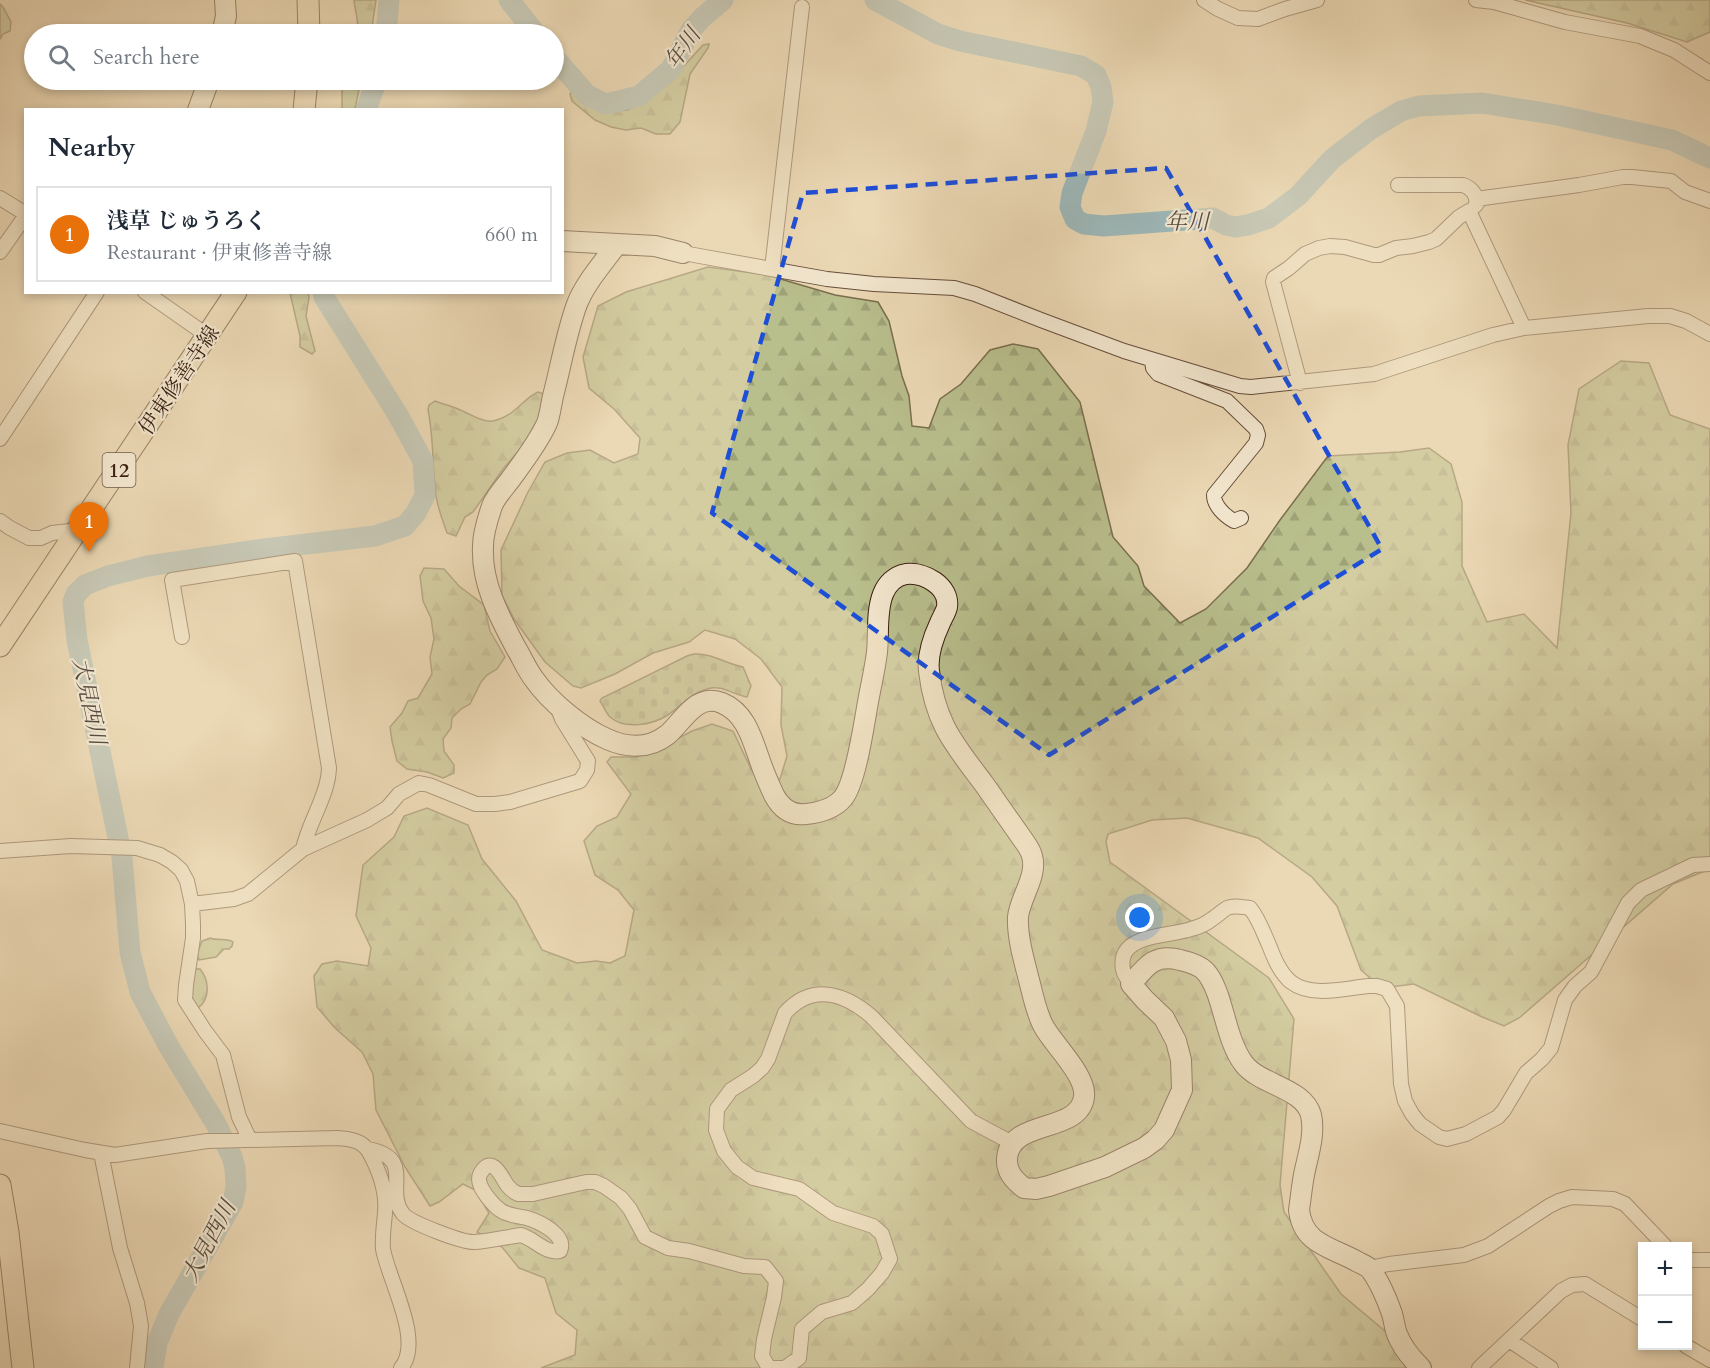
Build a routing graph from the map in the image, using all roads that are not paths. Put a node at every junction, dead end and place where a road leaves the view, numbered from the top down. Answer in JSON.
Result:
{"nodes":[{"id":1,"x":225,"y":0,"type":"edge"},
{"id":2,"x":308,"y":0,"type":"edge"},
{"id":3,"x":1204,"y":0,"type":"edge"},
{"id":4,"x":1317,"y":0,"type":"edge"},
{"id":5,"x":1476,"y":0,"type":"edge"},
{"id":6,"x":802,"y":7,"type":"dead end"},
{"id":7,"x":224,"y":24,"type":"edge"},
{"id":8,"x":309,"y":24,"type":"edge"},
{"id":9,"x":1710,"y":73,"type":"edge"},
{"id":10,"x":205,"y":90,"type":"edge"},
{"id":11,"x":306,"y":90,"type":"edge"},
{"id":12,"x":199,"y":108,"type":"edge"},
{"id":13,"x":304,"y":108,"type":"edge"},
{"id":14,"x":1398,"y":185,"type":"dead end"},
{"id":15,"x":0,"y":198,"type":"edge"},
{"id":16,"x":1710,"y":201,"type":"edge"},
{"id":17,"x":1473,"y":205,"type":"junction"},
{"id":18,"x":24,"y":213,"type":"edge"},
{"id":19,"x":24,"y":217,"type":"edge"},
{"id":20,"x":564,"y":241,"type":"edge"},
{"id":21,"x":617,"y":243,"type":"junction"},
{"id":22,"x":0,"y":252,"type":"edge"},
{"id":23,"x":683,"y":253,"type":"joint"},
{"id":24,"x":772,"y":269,"type":"junction"},
{"id":25,"x":97,"y":294,"type":"edge"},
{"id":26,"x":148,"y":294,"type":"edge"},
{"id":27,"x":235,"y":294,"type":"edge"},
{"id":28,"x":1524,"y":328,"type":"junction"},
{"id":29,"x":1710,"y":334,"type":"edge"},
{"id":30,"x":208,"y":336,"type":"junction"},
{"id":31,"x":1152,"y":360,"type":"junction"},
{"id":32,"x":1300,"y":382,"type":"junction"},
{"id":33,"x":0,"y":439,"type":"edge"},
{"id":34,"x":1240,"y":518,"type":"dead end"},
{"id":35,"x":0,"y":521,"type":"edge"},
{"id":36,"x":79,"y":530,"type":"junction"},
{"id":37,"x":182,"y":637,"type":"dead end"},
{"id":38,"x":0,"y":646,"type":"edge"},
{"id":39,"x":557,"y":705,"type":"junction"},
{"id":40,"x":303,"y":849,"type":"junction"},
{"id":41,"x":0,"y":851,"type":"edge"},
{"id":42,"x":1710,"y":864,"type":"edge"},
{"id":43,"x":192,"y":904,"type":"junction"},
{"id":44,"x":1131,"y":984,"type":"junction"},
{"id":45,"x":0,"y":1131,"type":"edge"},
{"id":46,"x":246,"y":1140,"type":"junction"},
{"id":47,"x":1012,"y":1143,"type":"junction"},
{"id":48,"x":368,"y":1149,"type":"junction"},
{"id":49,"x":101,"y":1153,"type":"junction"},
{"id":50,"x":0,"y":1185,"type":"edge"},
{"id":51,"x":4,"y":1239,"type":"edge"},
{"id":52,"x":1661,"y":1242,"type":"edge"},
{"id":53,"x":1692,"y":1260,"type":"edge"},
{"id":54,"x":1710,"y":1260,"type":"edge"},
{"id":55,"x":1370,"y":1268,"type":"junction"},
{"id":56,"x":1638,"y":1317,"type":"edge"},
{"id":57,"x":1509,"y":1340,"type":"junction"},
{"id":58,"x":1692,"y":1350,"type":"edge"},
{"id":59,"x":1710,"y":1360,"type":"edge"},
{"id":60,"x":23,"y":1368,"type":"edge"},
{"id":61,"x":137,"y":1368,"type":"edge"},
{"id":62,"x":401,"y":1368,"type":"edge"},
{"id":63,"x":1421,"y":1368,"type":"edge"},
{"id":64,"x":1479,"y":1368,"type":"edge"},
{"id":65,"x":1551,"y":1368,"type":"edge"}],
"edges":[{"from":1,"to":7,"type":"street"},
{"from":2,"to":8,"type":"main road"},
{"from":3,"to":4,"type":"street"},
{"from":5,"to":9,"type":"street"},
{"from":6,"to":24,"type":"street"},
{"from":10,"to":12,"type":"street"},
{"from":11,"to":13,"type":"main road"},
{"from":14,"to":17,"type":"street"},
{"from":15,"to":18,"type":"street"},
{"from":16,"to":17,"type":"street"},
{"from":17,"to":28,"type":"street"},
{"from":17,"to":32,"type":"street"},
{"from":19,"to":22,"type":"street"},
{"from":20,"to":21,"type":"street"},
{"from":21,"to":23,"type":"street"},
{"from":21,"to":39,"type":"street"},
{"from":23,"to":24,"type":"street"},
{"from":24,"to":31,"type":"street"},
{"from":25,"to":33,"type":"street"},
{"from":26,"to":30,"type":"street"},
{"from":27,"to":30,"type":"main road","name":"伊東修善寺線","number":"12"},
{"from":28,"to":29,"type":"street"},
{"from":28,"to":32,"type":"street"},
{"from":30,"to":36,"type":"main road","name":"伊東修善寺線","number":"12"},
{"from":31,"to":32,"type":"street"},
{"from":31,"to":34,"type":"street"},
{"from":35,"to":36,"type":"street"},
{"from":36,"to":38,"type":"main road","name":"伊東修善寺線","number":"12"},
{"from":37,"to":40,"type":"street"},
{"from":39,"to":40,"type":"street"},
{"from":39,"to":47,"type":"street"},
{"from":40,"to":43,"type":"street"},
{"from":41,"to":43,"type":"street"},
{"from":42,"to":44,"type":"street"},
{"from":43,"to":46,"type":"street"},
{"from":44,"to":47,"type":"street"},
{"from":44,"to":55,"type":"street"},
{"from":45,"to":49,"type":"street"},
{"from":46,"to":48,"type":"street"},
{"from":46,"to":49,"type":"street"},
{"from":47,"to":48,"type":"street"},
{"from":48,"to":62,"type":"street"},
{"from":49,"to":61,"type":"street"},
{"from":50,"to":51,"type":"main road"},
{"from":51,"to":60,"type":"main road"},
{"from":52,"to":55,"type":"street"},
{"from":53,"to":54,"type":"street"},
{"from":55,"to":63,"type":"street"},
{"from":56,"to":57,"type":"street"},
{"from":57,"to":64,"type":"street"},
{"from":57,"to":65,"type":"street"},
{"from":58,"to":59,"type":"street"}]}
